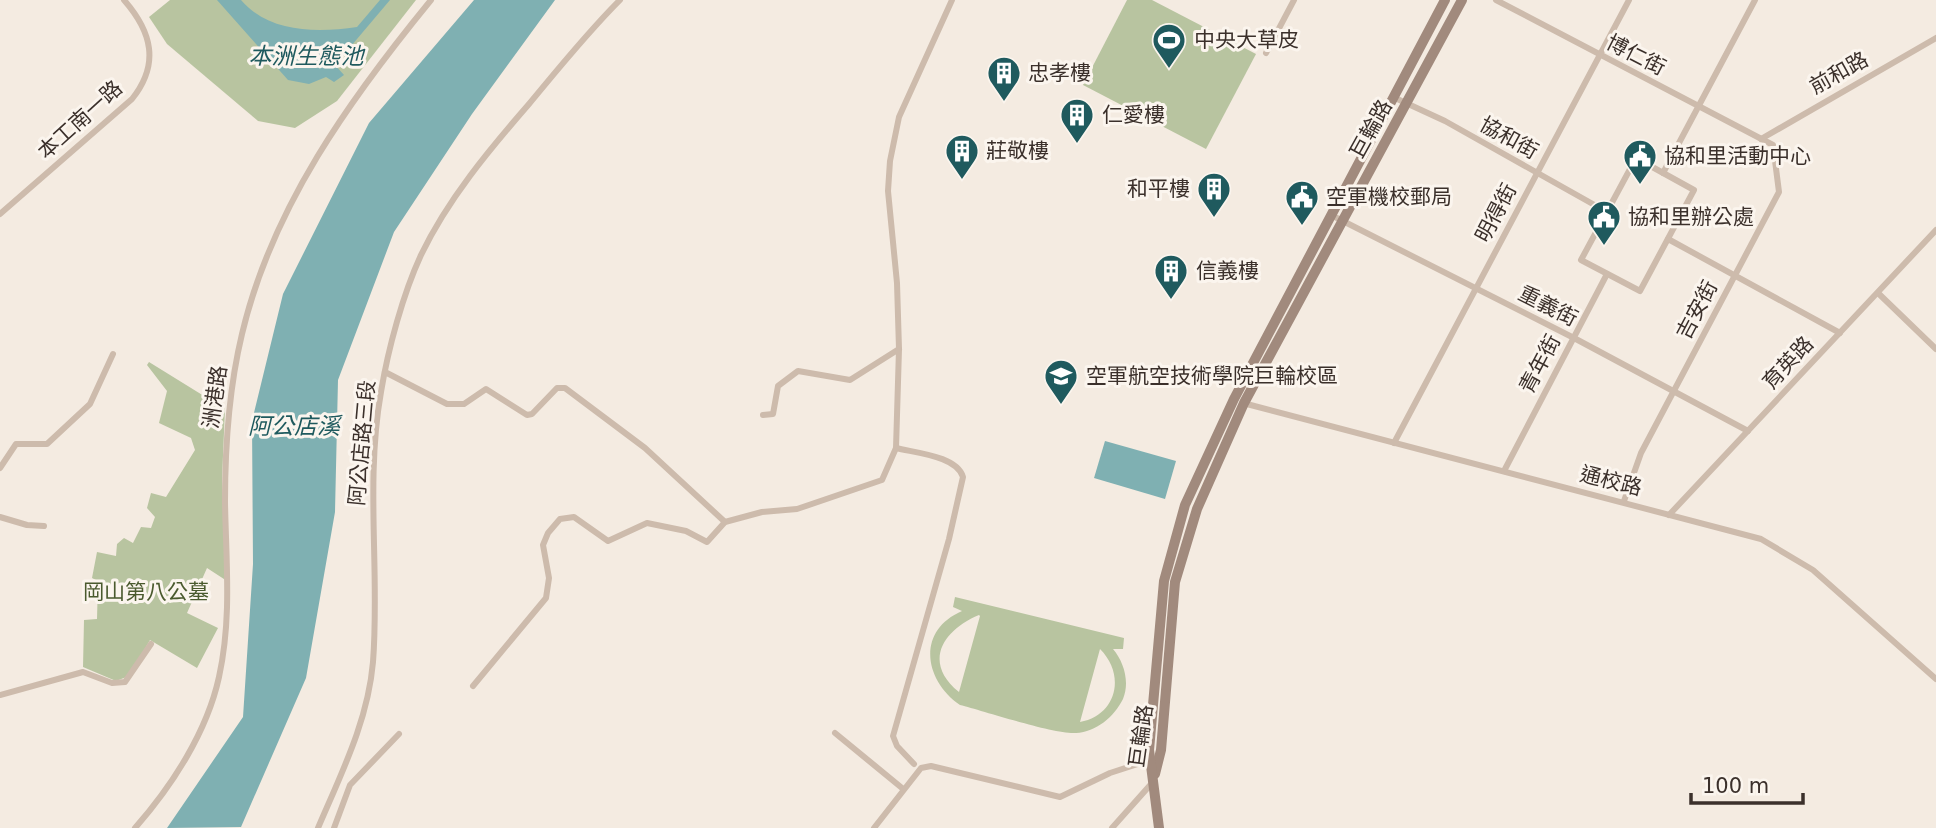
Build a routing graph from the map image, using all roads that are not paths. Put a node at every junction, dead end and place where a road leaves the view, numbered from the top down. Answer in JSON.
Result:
{"nodes":[{"id":1,"x":124,"y":0,"type":"edge"},
{"id":2,"x":431,"y":0,"type":"edge"},
{"id":3,"x":620,"y":0,"type":"edge"},
{"id":4,"x":952,"y":0,"type":"edge"},
{"id":5,"x":1294,"y":0,"type":"edge"},
{"id":6,"x":1445,"y":0,"type":"edge"},
{"id":7,"x":1462,"y":0,"type":"edge"},
{"id":8,"x":1496,"y":0,"type":"edge"},
{"id":9,"x":1629,"y":0,"type":"edge"},
{"id":10,"x":1755,"y":0,"type":"edge"},
{"id":11,"x":1936,"y":38,"type":"edge"},
{"id":12,"x":1266,"y":53,"type":"dead end"},
{"id":13,"x":1598,"y":55,"type":"junction"},
{"id":14,"x":1393,"y":97,"type":"junction"},
{"id":15,"x":1407,"y":104,"type":"junction"},
{"id":16,"x":1698,"y":106,"type":"junction"},
{"id":17,"x":1761,"y":139,"type":"junction"},
{"id":18,"x":1663,"y":173,"type":"junction"},
{"id":19,"x":1538,"y":174,"type":"junction"},
{"id":20,"x":1607,"y":212,"type":"junction"},
{"id":21,"x":0,"y":214,"type":"edge"},
{"id":22,"x":1331,"y":215,"type":"junction"},
{"id":23,"x":1344,"y":220,"type":"junction"},
{"id":24,"x":1936,"y":230,"type":"edge"},
{"id":25,"x":1668,"y":239,"type":"junction"},
{"id":26,"x":1607,"y":274,"type":"junction"},
{"id":27,"x":1735,"y":275,"type":"junction"},
{"id":28,"x":1476,"y":289,"type":"junction"},
{"id":29,"x":1878,"y":293,"type":"junction"},
{"id":30,"x":1840,"y":333,"type":"junction"},
{"id":31,"x":1936,"y":337,"type":"edge"},
{"id":32,"x":1574,"y":338,"type":"junction"},
{"id":33,"x":1933,"y":346,"type":"edge"},
{"id":34,"x":899,"y":349,"type":"junction"},
{"id":35,"x":113,"y":354,"type":"dead end"},
{"id":36,"x":385,"y":372,"type":"junction"},
{"id":37,"x":1673,"y":391,"type":"junction"},
{"id":38,"x":1239,"y":401,"type":"junction"},
{"id":39,"x":762,"y":415,"type":"dead end"},
{"id":40,"x":1748,"y":431,"type":"junction"},
{"id":41,"x":1394,"y":443,"type":"junction"},
{"id":42,"x":896,"y":448,"type":"junction"},
{"id":43,"x":0,"y":468,"type":"edge"},
{"id":44,"x":1504,"y":471,"type":"junction"},
{"id":45,"x":1624,"y":501,"type":"junction"},
{"id":46,"x":1669,"y":515,"type":"junction"},
{"id":47,"x":0,"y":517,"type":"edge"},
{"id":48,"x":725,"y":522,"type":"junction"},
{"id":49,"x":44,"y":526,"type":"dead end"},
{"id":50,"x":151,"y":644,"type":"dead end"},
{"id":51,"x":1936,"y":679,"type":"edge"},
{"id":52,"x":473,"y":686,"type":"dead end"},
{"id":53,"x":0,"y":695,"type":"edge"},
{"id":54,"x":835,"y":733,"type":"dead end"},
{"id":55,"x":399,"y":734,"type":"dead end"},
{"id":56,"x":1155,"y":759,"type":"junction"},
{"id":57,"x":914,"y":764,"type":"dead end"},
{"id":58,"x":1153,"y":782,"type":"junction"},
{"id":59,"x":902,"y":788,"type":"junction"},
{"id":60,"x":135,"y":828,"type":"edge"},
{"id":61,"x":318,"y":828,"type":"edge"},
{"id":62,"x":334,"y":828,"type":"edge"},
{"id":63,"x":874,"y":828,"type":"edge"},
{"id":64,"x":1112,"y":828,"type":"edge"},
{"id":65,"x":1159,"y":828,"type":"edge"}],
"edges":[{"from":1,"to":21,"type":"street","name":"本工南一路"},
{"from":2,"to":60,"type":"street","name":"洲港路"},
{"from":3,"to":36,"type":"street","name":"阿公店路三段"},
{"from":4,"to":34,"type":"street"},
{"from":5,"to":12,"type":"street"},
{"from":6,"to":14,"type":"street","name":"巨輪路"},
{"from":7,"to":15,"type":"street","name":"巨輪路"},
{"from":8,"to":13,"type":"street","name":"博仁街"},
{"from":9,"to":13,"type":"street","name":"明得街"},
{"from":10,"to":16,"type":"street"},
{"from":11,"to":17,"type":"street","name":"前和路"},
{"from":13,"to":16,"type":"street","name":"博仁街"},
{"from":13,"to":19,"type":"street","name":"明得街"},
{"from":14,"to":15,"type":"street","name":"協和街"},
{"from":14,"to":22,"type":"street","name":"巨輪路"},
{"from":15,"to":19,"type":"street","name":"協和街"},
{"from":15,"to":23,"type":"street","name":"巨輪路"},
{"from":16,"to":17,"type":"street","name":"博仁街"},
{"from":16,"to":18,"type":"street"},
{"from":17,"to":27,"type":"street","name":"吉安街"},
{"from":18,"to":20,"type":"street"},
{"from":18,"to":25,"type":"street"},
{"from":19,"to":20,"type":"street","name":"協和街"},
{"from":19,"to":28,"type":"street","name":"明得街"},
{"from":20,"to":26,"type":"street"},
{"from":22,"to":23,"type":"street","name":"重義街"},
{"from":22,"to":38,"type":"street","name":"巨輪路"},
{"from":23,"to":28,"type":"street","name":"重義街"},
{"from":23,"to":38,"type":"street","name":"巨輪路"},
{"from":24,"to":29,"type":"street","name":"育英路"},
{"from":25,"to":26,"type":"street"},
{"from":25,"to":27,"type":"street"},
{"from":26,"to":32,"type":"street","name":"青年街"},
{"from":27,"to":30,"type":"street"},
{"from":27,"to":37,"type":"street","name":"吉安街"},
{"from":28,"to":32,"type":"street","name":"重義街"},
{"from":28,"to":41,"type":"street","name":"明得街"},
{"from":29,"to":30,"type":"street","name":"育英路"},
{"from":29,"to":33,"type":"street"},
{"from":30,"to":40,"type":"street","name":"育英路"},
{"from":31,"to":33,"type":"street"},
{"from":32,"to":37,"type":"street","name":"重義街"},
{"from":32,"to":44,"type":"street","name":"青年街"},
{"from":34,"to":39,"type":"street"},
{"from":34,"to":42,"type":"street"},
{"from":35,"to":43,"type":"street"},
{"from":36,"to":48,"type":"street"},
{"from":36,"to":61,"type":"street","name":"阿公店路三段"},
{"from":37,"to":40,"type":"street","name":"重義街"},
{"from":37,"to":45,"type":"street","name":"吉安街"},
{"from":38,"to":41,"type":"street","name":"通校路"},
{"from":38,"to":56,"type":"street","name":"巨輪路"},
{"from":40,"to":46,"type":"street","name":"育英路"},
{"from":41,"to":44,"type":"street","name":"通校路"},
{"from":42,"to":48,"type":"street"},
{"from":42,"to":57,"type":"street"},
{"from":44,"to":45,"type":"street","name":"通校路"},
{"from":45,"to":46,"type":"street","name":"通校路"},
{"from":46,"to":51,"type":"street","name":"通校路"},
{"from":47,"to":49,"type":"street"},
{"from":48,"to":52,"type":"street"},
{"from":50,"to":53,"type":"street"},
{"from":54,"to":59,"type":"street"},
{"from":55,"to":62,"type":"street"},
{"from":56,"to":58,"type":"street","name":"巨輪路"},
{"from":56,"to":59,"type":"street"},
{"from":58,"to":64,"type":"street"},
{"from":58,"to":65,"type":"street"},
{"from":59,"to":63,"type":"street"}]}
